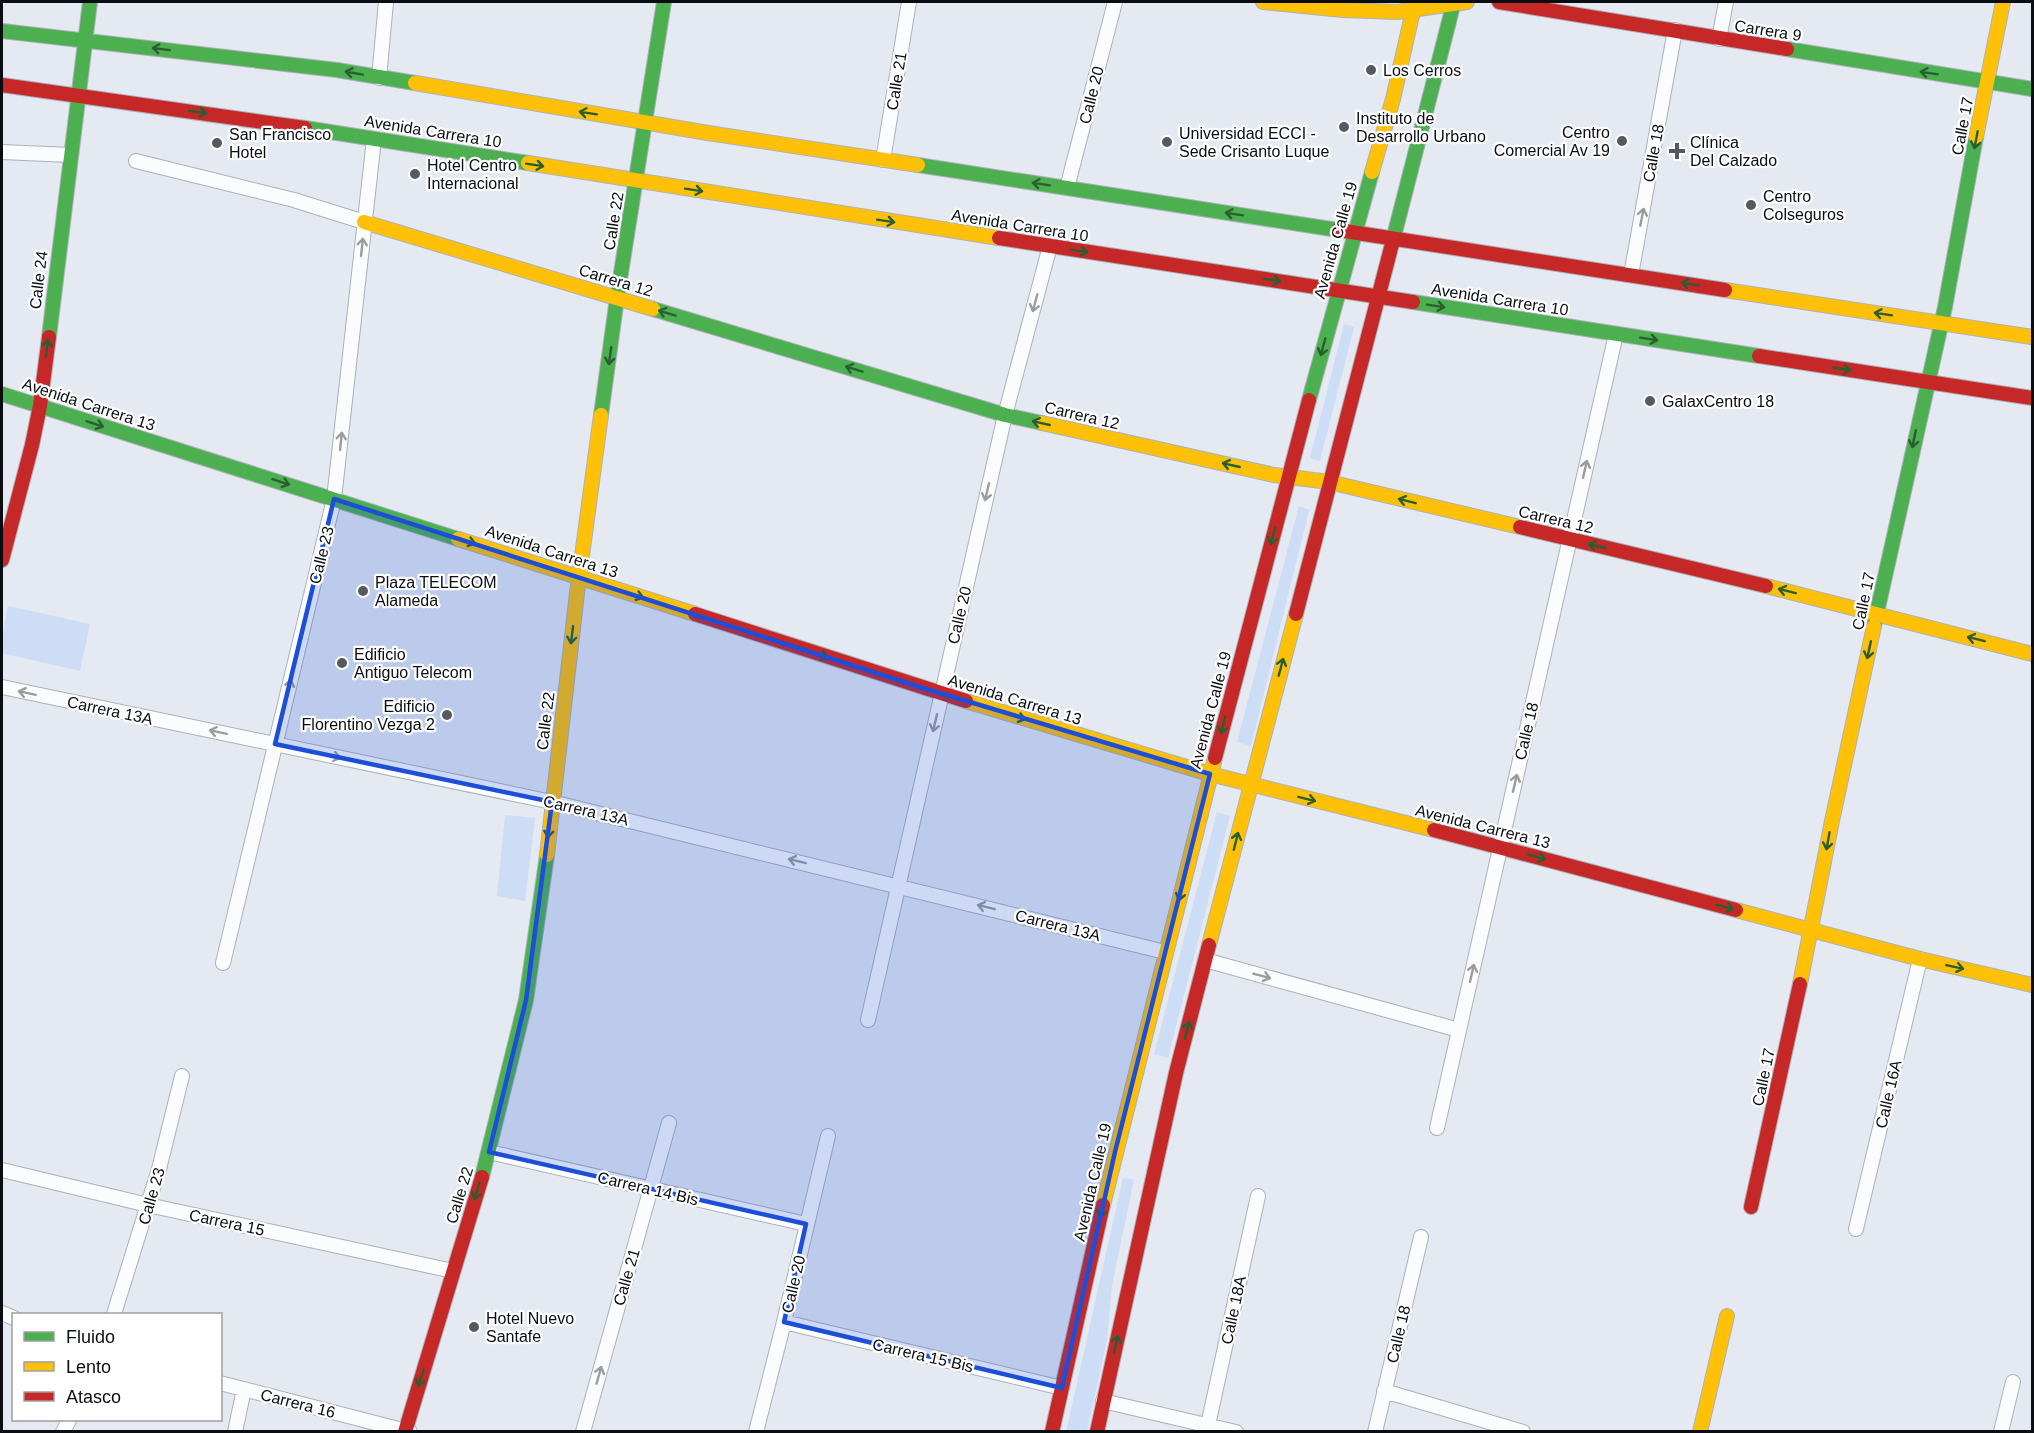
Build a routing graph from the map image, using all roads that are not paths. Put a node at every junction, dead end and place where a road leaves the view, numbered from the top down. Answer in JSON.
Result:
{"nodes":[{"id":1,"x":90,"y":2,"type":"edge"},
{"id":2,"x":386,"y":2,"type":"edge"},
{"id":3,"x":664,"y":2,"type":"edge"},
{"id":4,"x":909,"y":2,"type":"edge"},
{"id":5,"x":1115,"y":2,"type":"edge"},
{"id":6,"x":1263,"y":2,"type":"edge"},
{"id":7,"x":1458,"y":2,"type":"edge"},
{"id":8,"x":1499,"y":2,"type":"edge"},
{"id":9,"x":1726,"y":2,"type":"edge"},
{"id":10,"x":2003,"y":2,"type":"edge"},
{"id":11,"x":1414,"y":5,"type":"edge"},
{"id":12,"x":1675,"y":30,"type":"junction"},
{"id":13,"x":2,"y":31,"type":"edge"},
{"id":14,"x":1719,"y":39,"type":"junction"},
{"id":15,"x":85,"y":40,"type":"junction"},
{"id":16,"x":379,"y":78,"type":"junction"},
{"id":17,"x":1987,"y":82,"type":"junction"},
{"id":18,"x":2,"y":85,"type":"edge"},
{"id":19,"x":2032,"y":89,"type":"edge"},
{"id":20,"x":78,"y":95,"type":"junction"},
{"id":21,"x":646,"y":123,"type":"junction"},
{"id":22,"x":374,"y":139,"type":"junction"},
{"id":23,"x":2,"y":152,"type":"edge"},
{"id":24,"x":70,"y":155,"type":"junction"},
{"id":25,"x":883,"y":160,"type":"junction"},
{"id":26,"x":136,"y":161,"type":"dead end"},
{"id":27,"x":636,"y":181,"type":"junction"},
{"id":28,"x":1067,"y":188,"type":"junction"},
{"id":29,"x":364,"y":222,"type":"junction"},
{"id":30,"x":1354,"y":232,"type":"junction"},
{"id":31,"x":1394,"y":238,"type":"junction"},
{"id":32,"x":1050,"y":246,"type":"junction"},
{"id":33,"x":1631,"y":275,"type":"junction"},
{"id":34,"x":1338,"y":291,"type":"junction"},
{"id":35,"x":1378,"y":297,"type":"junction"},
{"id":36,"x":617,"y":298,"type":"junction"},
{"id":37,"x":1941,"y":323,"type":"junction"},
{"id":38,"x":1616,"y":334,"type":"junction"},
{"id":39,"x":2032,"y":337,"type":"edge"},
{"id":40,"x":1927,"y":382,"type":"junction"},
{"id":41,"x":2,"y":394,"type":"edge"},
{"id":42,"x":2032,"y":398,"type":"edge"},
{"id":43,"x":40,"y":406,"type":"junction"},
{"id":44,"x":1005,"y":415,"type":"junction"},
{"id":45,"x":1288,"y":478,"type":"junction"},
{"id":46,"x":1329,"y":482,"type":"junction"},
{"id":47,"x":334,"y":499,"type":"junction"},
{"id":48,"x":1569,"y":539,"type":"junction"},
{"id":49,"x":2,"y":560,"type":"edge"},
{"id":50,"x":579,"y":577,"type":"junction"},
{"id":51,"x":1877,"y":614,"type":"junction"},
{"id":52,"x":2032,"y":654,"type":"edge"},
{"id":53,"x":2,"y":687,"type":"edge"},
{"id":54,"x":941,"y":694,"type":"junction"},
{"id":55,"x":275,"y":744,"type":"junction"},
{"id":56,"x":1210,"y":774,"type":"junction"},
{"id":57,"x":1251,"y":785,"type":"junction"},
{"id":58,"x":552,"y":802,"type":"junction"},
{"id":59,"x":1500,"y":847,"type":"junction"},
{"id":60,"x":898,"y":885,"type":"junction"},
{"id":61,"x":1812,"y":930,"type":"junction"},
{"id":62,"x":1165,"y":952,"type":"junction"},
{"id":63,"x":1920,"y":959,"type":"junction"},
{"id":64,"x":1205,"y":960,"type":"junction"},
{"id":65,"x":223,"y":963,"type":"dead end"},
{"id":66,"x":2032,"y":985,"type":"edge"},
{"id":67,"x":868,"y":1020,"type":"dead end"},
{"id":68,"x":1459,"y":1030,"type":"junction"},
{"id":69,"x":182,"y":1076,"type":"dead end"},
{"id":70,"x":669,"y":1123,"type":"dead end"},
{"id":71,"x":1437,"y":1128,"type":"dead end"},
{"id":72,"x":828,"y":1136,"type":"dead end"},
{"id":73,"x":489,"y":1152,"type":"junction"},
{"id":74,"x":2,"y":1170,"type":"edge"},
{"id":75,"x":651,"y":1189,"type":"junction"},
{"id":76,"x":1258,"y":1196,"type":"dead end"},
{"id":77,"x":148,"y":1205,"type":"junction"},
{"id":78,"x":1751,"y":1207,"type":"dead end"},
{"id":79,"x":806,"y":1224,"type":"junction"},
{"id":80,"x":1856,"y":1229,"type":"dead end"},
{"id":81,"x":1421,"y":1237,"type":"dead end"},
{"id":82,"x":453,"y":1271,"type":"junction"},
{"id":83,"x":114,"y":1313,"type":"edge"},
{"id":84,"x":1727,"y":1316,"type":"dead end"},
{"id":85,"x":784,"y":1322,"type":"junction"},
{"id":86,"x":2013,"y":1382,"type":"dead end"},
{"id":87,"x":222,"y":1384,"type":"edge"},
{"id":88,"x":1062,"y":1388,"type":"junction"},
{"id":89,"x":244,"y":1389,"type":"junction"},
{"id":90,"x":1384,"y":1391,"type":"junction"},
{"id":91,"x":1103,"y":1401,"type":"junction"},
{"id":92,"x":1208,"y":1425,"type":"junction"},
{"id":93,"x":235,"y":1431,"type":"edge"},
{"id":94,"x":407,"y":1431,"type":"edge"},
{"id":95,"x":583,"y":1431,"type":"edge"},
{"id":96,"x":756,"y":1431,"type":"edge"},
{"id":97,"x":1052,"y":1431,"type":"edge"},
{"id":98,"x":1097,"y":1431,"type":"edge"},
{"id":99,"x":1236,"y":1431,"type":"edge"},
{"id":100,"x":1374,"y":1431,"type":"edge"},
{"id":101,"x":1523,"y":1431,"type":"edge"},
{"id":102,"x":1700,"y":1431,"type":"edge"},
{"id":103,"x":2001,"y":1431,"type":"edge"}],
"edges":[{"from":1,"to":15,"type":"main road","name":"Calle 24"},
{"from":2,"to":16,"type":"street"},
{"from":3,"to":21,"type":"main road","name":"Calle 22"},
{"from":4,"to":25,"type":"street","name":"Calle 21"},
{"from":5,"to":28,"type":"street","name":"Calle 20"},
{"from":6,"to":11,"type":"main road"},
{"from":7,"to":11,"type":"main road"},
{"from":7,"to":31,"type":"main road"},
{"from":8,"to":12,"type":"main road","name":"Carrera 9"},
{"from":9,"to":14,"type":"street"},
{"from":10,"to":17,"type":"main road","name":"Calle 17"},
{"from":11,"to":30,"type":"main road","name":"Avenida Calle 19"},
{"from":12,"to":14,"type":"main road","name":"Carrera 9"},
{"from":33,"to":12,"type":"street","name":"Calle 18","one_way":true},
{"from":13,"to":15,"type":"main road"},
{"from":17,"to":14,"type":"main road","name":"Carrera 9","one_way":true},
{"from":16,"to":15,"type":"main road","one_way":true},
{"from":15,"to":20,"type":"main road","name":"Calle 24"},
{"from":21,"to":16,"type":"main road","one_way":true},
{"from":17,"to":19,"type":"main road","name":"Carrera 9"},
{"from":17,"to":37,"type":"main road","name":"Calle 17","one_way":true},
{"from":18,"to":20,"type":"main road","name":"Avenida Carrera 10"},
{"from":20,"to":22,"type":"main road","name":"Avenida Carrera 10","one_way":true},
{"from":20,"to":24,"type":"main road","name":"Calle 24"},
{"from":21,"to":25,"type":"main road"},
{"from":21,"to":27,"type":"main road","name":"Calle 22"},
{"from":22,"to":27,"type":"main road","name":"Avenida Carrera 10","one_way":true},
{"from":22,"to":29,"type":"street","name":"Calle 23"},
{"from":23,"to":24,"type":"street"},
{"from":43,"to":24,"type":"main road","name":"Calle 24","one_way":true},
{"from":28,"to":25,"type":"main road","one_way":true},
{"from":26,"to":29,"type":"street","name":"Carrera 12"},
{"from":27,"to":32,"type":"main road","name":"Avenida Carrera 10","one_way":true},
{"from":27,"to":36,"type":"main road","name":"Calle 22"},
{"from":30,"to":28,"type":"main road","one_way":true},
{"from":29,"to":36,"type":"main road","name":"Carrera 12"},
{"from":47,"to":29,"type":"street","name":"Calle 23","one_way":true},
{"from":30,"to":31,"type":"main road"},
{"from":30,"to":34,"type":"main road","name":"Avenida Calle 19"},
{"from":31,"to":33,"type":"main road"},
{"from":31,"to":35,"type":"main road"},
{"from":32,"to":34,"type":"main road","name":"Avenida Carrera 10","one_way":true},
{"from":32,"to":44,"type":"street","name":"Calle 20","one_way":true},
{"from":37,"to":33,"type":"main road","one_way":true},
{"from":34,"to":35,"type":"main road","name":"Avenida Carrera 10"},
{"from":34,"to":45,"type":"main road","name":"Avenida Calle 19","one_way":true},
{"from":35,"to":38,"type":"main road","name":"Avenida Carrera 10","one_way":true},
{"from":35,"to":46,"type":"main road"},
{"from":44,"to":36,"type":"main road","name":"Carrera 12","one_way":true},
{"from":36,"to":50,"type":"main road","name":"Calle 22","one_way":true},
{"from":37,"to":39,"type":"main road"},
{"from":37,"to":40,"type":"main road","name":"Calle 17"},
{"from":38,"to":40,"type":"main road","name":"Avenida Carrera 10","one_way":true},
{"from":48,"to":38,"type":"street","name":"Calle 18","one_way":true},
{"from":40,"to":42,"type":"main road","name":"Avenida Carrera 10"},
{"from":40,"to":51,"type":"main road","name":"Calle 17","one_way":true},
{"from":41,"to":43,"type":"main road","name":"Avenida Carrera 13"},
{"from":43,"to":47,"type":"main road","name":"Avenida Carrera 13","one_way":true},
{"from":43,"to":49,"type":"main road","name":"Calle 24"},
{"from":45,"to":44,"type":"main road","name":"Carrera 12","one_way":true},
{"from":44,"to":54,"type":"street","name":"Calle 20","one_way":true},
{"from":45,"to":46,"type":"main road","name":"Carrera 12"},
{"from":45,"to":56,"type":"main road","name":"Avenida Calle 19","one_way":true},
{"from":48,"to":46,"type":"main road","name":"Carrera 12","one_way":true},
{"from":57,"to":46,"type":"main road","one_way":true},
{"from":47,"to":50,"type":"main road","name":"Avenida Carrera 13","one_way":true},
{"from":55,"to":47,"type":"street","name":"Calle 23","one_way":true},
{"from":51,"to":48,"type":"main road","name":"Carrera 12","one_way":true},
{"from":59,"to":48,"type":"street","name":"Calle 18","one_way":true},
{"from":50,"to":54,"type":"main road","name":"Avenida Carrera 13","one_way":true},
{"from":50,"to":58,"type":"main road","name":"Calle 22","one_way":true},
{"from":52,"to":51,"type":"main road","name":"Carrera 12","one_way":true},
{"from":51,"to":61,"type":"main road","name":"Calle 17","one_way":true},
{"from":55,"to":53,"type":"street","name":"Carrera 13A","one_way":true},
{"from":54,"to":56,"type":"main road","name":"Avenida Carrera 13","one_way":true},
{"from":54,"to":60,"type":"street","name":"Calle 20","one_way":true},
{"from":55,"to":58,"type":"street","name":"Carrera 13A","one_way":true},
{"from":55,"to":65,"type":"street","name":"Calle 23"},
{"from":56,"to":57,"type":"main road","name":"Avenida Carrera 13"},
{"from":56,"to":62,"type":"main road","name":"Avenida Calle 19","one_way":true},
{"from":57,"to":59,"type":"main road","name":"Avenida Carrera 13","one_way":true},
{"from":64,"to":57,"type":"main road","one_way":true},
{"from":60,"to":58,"type":"street","name":"Carrera 13A","one_way":true},
{"from":58,"to":73,"type":"main road","name":"Calle 22","one_way":true},
{"from":59,"to":61,"type":"main road","name":"Avenida Carrera 13","one_way":true},
{"from":68,"to":59,"type":"street","name":"Calle 18","one_way":true},
{"from":62,"to":60,"type":"street","name":"Carrera 13A","one_way":true},
{"from":60,"to":67,"type":"street","name":"Calle 20"},
{"from":61,"to":63,"type":"main road","name":"Avenida Carrera 13"},
{"from":61,"to":78,"type":"main road","name":"Calle 17"},
{"from":62,"to":88,"type":"main road","name":"Avenida Calle 19","one_way":true},
{"from":63,"to":66,"type":"main road","name":"Avenida Carrera 13","one_way":true},
{"from":63,"to":80,"type":"street","name":"Calle 16A"},
{"from":64,"to":68,"type":"street","one_way":true},
{"from":91,"to":64,"type":"main road","one_way":true},
{"from":68,"to":71,"type":"street","name":"Calle 18"},
{"from":69,"to":77,"type":"street","name":"Calle 23"},
{"from":70,"to":75,"type":"street","name":"Calle 21"},
{"from":72,"to":79,"type":"street","name":"Calle 20"},
{"from":73,"to":75,"type":"street","name":"Carrera 14 Bis"},
{"from":73,"to":82,"type":"main road","name":"Calle 22","one_way":true},
{"from":74,"to":77,"type":"street","name":"Carrera 15"},
{"from":75,"to":79,"type":"street","name":"Carrera 14 Bis"},
{"from":95,"to":75,"type":"street","name":"Calle 21","one_way":true},
{"from":76,"to":92,"type":"street","name":"Calle 18A"},
{"from":77,"to":82,"type":"street","name":"Carrera 15"},
{"from":77,"to":83,"type":"street","name":"Calle 23"},
{"from":79,"to":85,"type":"street","name":"Calle 20"},
{"from":81,"to":90,"type":"street","name":"Calle 18"},
{"from":82,"to":94,"type":"main road","name":"Calle 22","one_way":true},
{"from":84,"to":102,"type":"main road"},
{"from":85,"to":88,"type":"street","name":"Carrera 15 Bis"},
{"from":85,"to":96,"type":"street","name":"Calle 20"},
{"from":86,"to":103,"type":"street"},
{"from":87,"to":89,"type":"street","name":"Carrera 16"},
{"from":88,"to":97,"type":"main road","name":"Avenida Calle 19"},
{"from":89,"to":93,"type":"street"},
{"from":89,"to":94,"type":"street","name":"Carrera 16"},
{"from":90,"to":100,"type":"street","name":"Calle 18"},
{"from":90,"to":101,"type":"street"},
{"from":91,"to":92,"type":"street"},
{"from":91,"to":98,"type":"main road"},
{"from":92,"to":99,"type":"street"}]}
